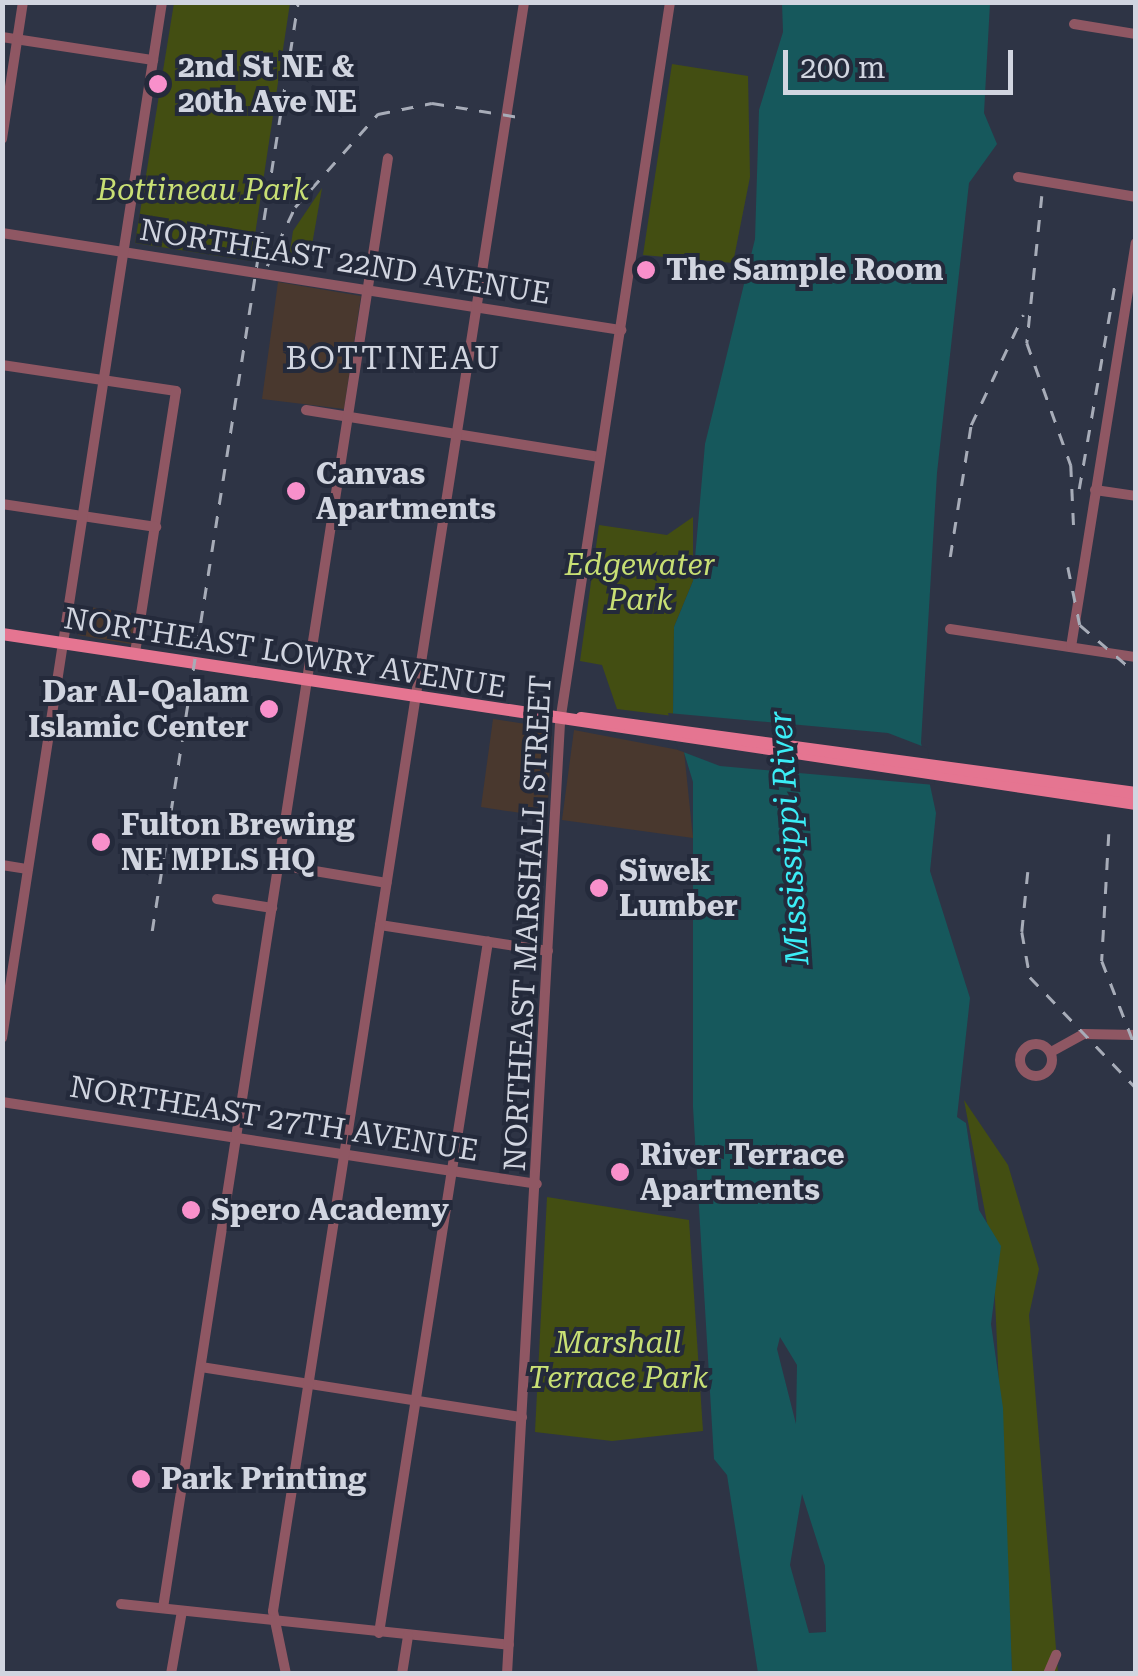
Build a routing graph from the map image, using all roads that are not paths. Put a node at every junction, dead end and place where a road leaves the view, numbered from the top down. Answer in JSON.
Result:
{"nodes":[{"id":1,"x":23,"y":2,"type":"edge"},
{"id":2,"x":162,"y":2,"type":"edge"},
{"id":3,"x":524,"y":2,"type":"edge"},
{"id":4,"x":670,"y":2,"type":"edge"},
{"id":5,"x":1074,"y":24,"type":"dead end"},
{"id":6,"x":1136,"y":34,"type":"edge"},
{"id":7,"x":2,"y":37,"type":"edge"},
{"id":8,"x":18,"y":39,"type":"junction"},
{"id":9,"x":153,"y":60,"type":"junction"},
{"id":10,"x":2,"y":139,"type":"edge"},
{"id":11,"x":388,"y":158,"type":"dead end"},
{"id":12,"x":1018,"y":178,"type":"dead end"},
{"id":13,"x":1136,"y":197,"type":"edge"},
{"id":14,"x":2,"y":234,"type":"edge"},
{"id":15,"x":1136,"y":242,"type":"edge"},
{"id":16,"x":124,"y":253,"type":"junction"},
{"id":17,"x":367,"y":291,"type":"junction"},
{"id":18,"x":476,"y":308,"type":"junction"},
{"id":19,"x":621,"y":330,"type":"junction"},
{"id":20,"x":2,"y":365,"type":"edge"},
{"id":21,"x":105,"y":380,"type":"junction"},
{"id":22,"x":306,"y":410,"type":"dead end"},
{"id":23,"x":348,"y":417,"type":"junction"},
{"id":24,"x":457,"y":435,"type":"junction"},
{"id":25,"x":599,"y":456,"type":"junction"},
{"id":26,"x":1096,"y":490,"type":"junction"},
{"id":27,"x":1136,"y":496,"type":"edge"},
{"id":28,"x":2,"y":504,"type":"edge"},
{"id":29,"x":82,"y":517,"type":"junction"},
{"id":30,"x":156,"y":528,"type":"junction"},
{"id":31,"x":950,"y":630,"type":"dead end"},
{"id":32,"x":2,"y":634,"type":"edge"},
{"id":33,"x":64,"y":642,"type":"junction"},
{"id":34,"x":1070,"y":647,"type":"junction"},
{"id":35,"x":135,"y":653,"type":"junction"},
{"id":36,"x":1136,"y":657,"type":"edge"},
{"id":37,"x":306,"y":680,"type":"junction"},
{"id":38,"x":414,"y":698,"type":"junction"},
{"id":39,"x":560,"y":722,"type":"junction"},
{"id":40,"x":834,"y":752,"type":"junction"},
{"id":41,"x":1136,"y":792,"type":"edge"},
{"id":42,"x":1136,"y":804,"type":"edge"},
{"id":43,"x":2,"y":865,"type":"edge"},
{"id":44,"x":280,"y":865,"type":"junction"},
{"id":45,"x":28,"y":869,"type":"junction"},
{"id":46,"x":386,"y":883,"type":"junction"},
{"id":47,"x":218,"y":900,"type":"dead end"},
{"id":48,"x":272,"y":908,"type":"junction"},
{"id":49,"x":380,"y":926,"type":"junction"},
{"id":50,"x":488,"y":942,"type":"junction"},
{"id":51,"x":548,"y":951,"type":"junction"},
{"id":52,"x":7,"y":981,"type":"edge"},
{"id":53,"x":1136,"y":1035,"type":"edge"},
{"id":54,"x":2,"y":1038,"type":"edge"},
{"id":55,"x":1050,"y":1052,"type":"dead end"},
{"id":56,"x":2,"y":1102,"type":"edge"},
{"id":57,"x":237,"y":1139,"type":"junction"},
{"id":58,"x":344,"y":1157,"type":"junction"},
{"id":59,"x":452,"y":1171,"type":"junction"},
{"id":60,"x":537,"y":1184,"type":"junction"},
{"id":61,"x":201,"y":1367,"type":"junction"},
{"id":62,"x":308,"y":1384,"type":"junction"},
{"id":63,"x":416,"y":1401,"type":"junction"},
{"id":64,"x":522,"y":1417,"type":"junction"},
{"id":65,"x":121,"y":1604,"type":"dead end"},
{"id":66,"x":163,"y":1608,"type":"junction"},
{"id":67,"x":182,"y":1611,"type":"junction"},
{"id":68,"x":275,"y":1622,"type":"junction"},
{"id":69,"x":379,"y":1632,"type":"junction"},
{"id":70,"x":408,"y":1636,"type":"junction"},
{"id":71,"x":508,"y":1646,"type":"junction"},
{"id":72,"x":1056,"y":1654,"type":"dead end"},
{"id":73,"x":171,"y":1674,"type":"edge"},
{"id":74,"x":286,"y":1674,"type":"edge"},
{"id":75,"x":402,"y":1674,"type":"edge"},
{"id":76,"x":507,"y":1674,"type":"edge"},
{"id":77,"x":1048,"y":1674,"type":"edge"}],
"edges":[{"from":1,"to":8,"type":"street"},
{"from":2,"to":9,"type":"street"},
{"from":3,"to":18,"type":"street"},
{"from":4,"to":19,"type":"street","name":"NORTHEAST MARSHALL STREET"},
{"from":5,"to":6,"type":"street"},
{"from":7,"to":8,"type":"street"},
{"from":8,"to":9,"type":"street"},
{"from":8,"to":10,"type":"street"},
{"from":9,"to":16,"type":"street"},
{"from":11,"to":17,"type":"street"},
{"from":12,"to":13,"type":"street"},
{"from":14,"to":16,"type":"street","name":"NORTHEAST 22ND AVENUE"},
{"from":15,"to":26,"type":"street"},
{"from":16,"to":17,"type":"street","name":"NORTHEAST 22ND AVENUE"},
{"from":16,"to":21,"type":"street"},
{"from":17,"to":18,"type":"street","name":"NORTHEAST 22ND AVENUE"},
{"from":17,"to":23,"type":"street"},
{"from":18,"to":19,"type":"street","name":"NORTHEAST 22ND AVENUE"},
{"from":18,"to":24,"type":"street"},
{"from":19,"to":25,"type":"street","name":"NORTHEAST MARSHALL STREET"},
{"from":20,"to":21,"type":"street"},
{"from":21,"to":29,"type":"street"},
{"from":21,"to":30,"type":"street"},
{"from":22,"to":23,"type":"street"},
{"from":23,"to":24,"type":"street"},
{"from":23,"to":37,"type":"street"},
{"from":24,"to":25,"type":"street"},
{"from":24,"to":38,"type":"street"},
{"from":25,"to":39,"type":"street","name":"NORTHEAST MARSHALL STREET"},
{"from":26,"to":27,"type":"street"},
{"from":26,"to":34,"type":"street"},
{"from":28,"to":29,"type":"street"},
{"from":29,"to":30,"type":"street"},
{"from":29,"to":33,"type":"street"},
{"from":30,"to":35,"type":"street"},
{"from":31,"to":34,"type":"street"},
{"from":32,"to":33,"type":"main road","name":"NORTHEAST LOWRY AVENUE"},
{"from":33,"to":35,"type":"main road","name":"NORTHEAST LOWRY AVENUE"},
{"from":33,"to":45,"type":"street"},
{"from":34,"to":36,"type":"street"},
{"from":35,"to":37,"type":"main road","name":"NORTHEAST LOWRY AVENUE"},
{"from":37,"to":38,"type":"main road","name":"NORTHEAST LOWRY AVENUE"},
{"from":37,"to":44,"type":"street"},
{"from":38,"to":39,"type":"main road","name":"NORTHEAST LOWRY AVENUE"},
{"from":38,"to":46,"type":"street"},
{"from":39,"to":40,"type":"main road","name":"NORTHEAST LOWRY AVENUE"},
{"from":39,"to":51,"type":"street","name":"NORTHEAST MARSHALL STREET"},
{"from":40,"to":41,"type":"main road"},
{"from":40,"to":42,"type":"main road"},
{"from":43,"to":45,"type":"street"},
{"from":44,"to":46,"type":"street"},
{"from":44,"to":48,"type":"street"},
{"from":45,"to":52,"type":"street"},
{"from":46,"to":49,"type":"street"},
{"from":47,"to":48,"type":"street"},
{"from":48,"to":57,"type":"street"},
{"from":49,"to":50,"type":"street"},
{"from":49,"to":58,"type":"street"},
{"from":50,"to":51,"type":"street"},
{"from":50,"to":59,"type":"street"},
{"from":51,"to":60,"type":"street","name":"NORTHEAST MARSHALL STREET"},
{"from":52,"to":54,"type":"street"},
{"from":53,"to":55,"type":"street"},
{"from":56,"to":57,"type":"street","name":"NORTHEAST 27TH AVENUE"},
{"from":57,"to":58,"type":"street","name":"NORTHEAST 27TH AVENUE"},
{"from":57,"to":61,"type":"street"},
{"from":58,"to":59,"type":"street","name":"NORTHEAST 27TH AVENUE"},
{"from":58,"to":62,"type":"street"},
{"from":59,"to":60,"type":"street","name":"NORTHEAST 27TH AVENUE"},
{"from":59,"to":63,"type":"street"},
{"from":60,"to":64,"type":"street","name":"NORTHEAST MARSHALL STREET"},
{"from":61,"to":62,"type":"street"},
{"from":61,"to":66,"type":"street"},
{"from":62,"to":63,"type":"street"},
{"from":62,"to":68,"type":"street"},
{"from":63,"to":64,"type":"street"},
{"from":63,"to":69,"type":"street"},
{"from":64,"to":71,"type":"street","name":"NORTHEAST MARSHALL STREET"},
{"from":65,"to":66,"type":"street"},
{"from":66,"to":67,"type":"street"},
{"from":67,"to":68,"type":"street"},
{"from":67,"to":73,"type":"street"},
{"from":68,"to":69,"type":"street"},
{"from":68,"to":74,"type":"street"},
{"from":69,"to":70,"type":"street"},
{"from":70,"to":71,"type":"street"},
{"from":70,"to":75,"type":"street"},
{"from":71,"to":76,"type":"street","name":"NORTHEAST MARSHALL STREET"},
{"from":72,"to":77,"type":"street"}]}
